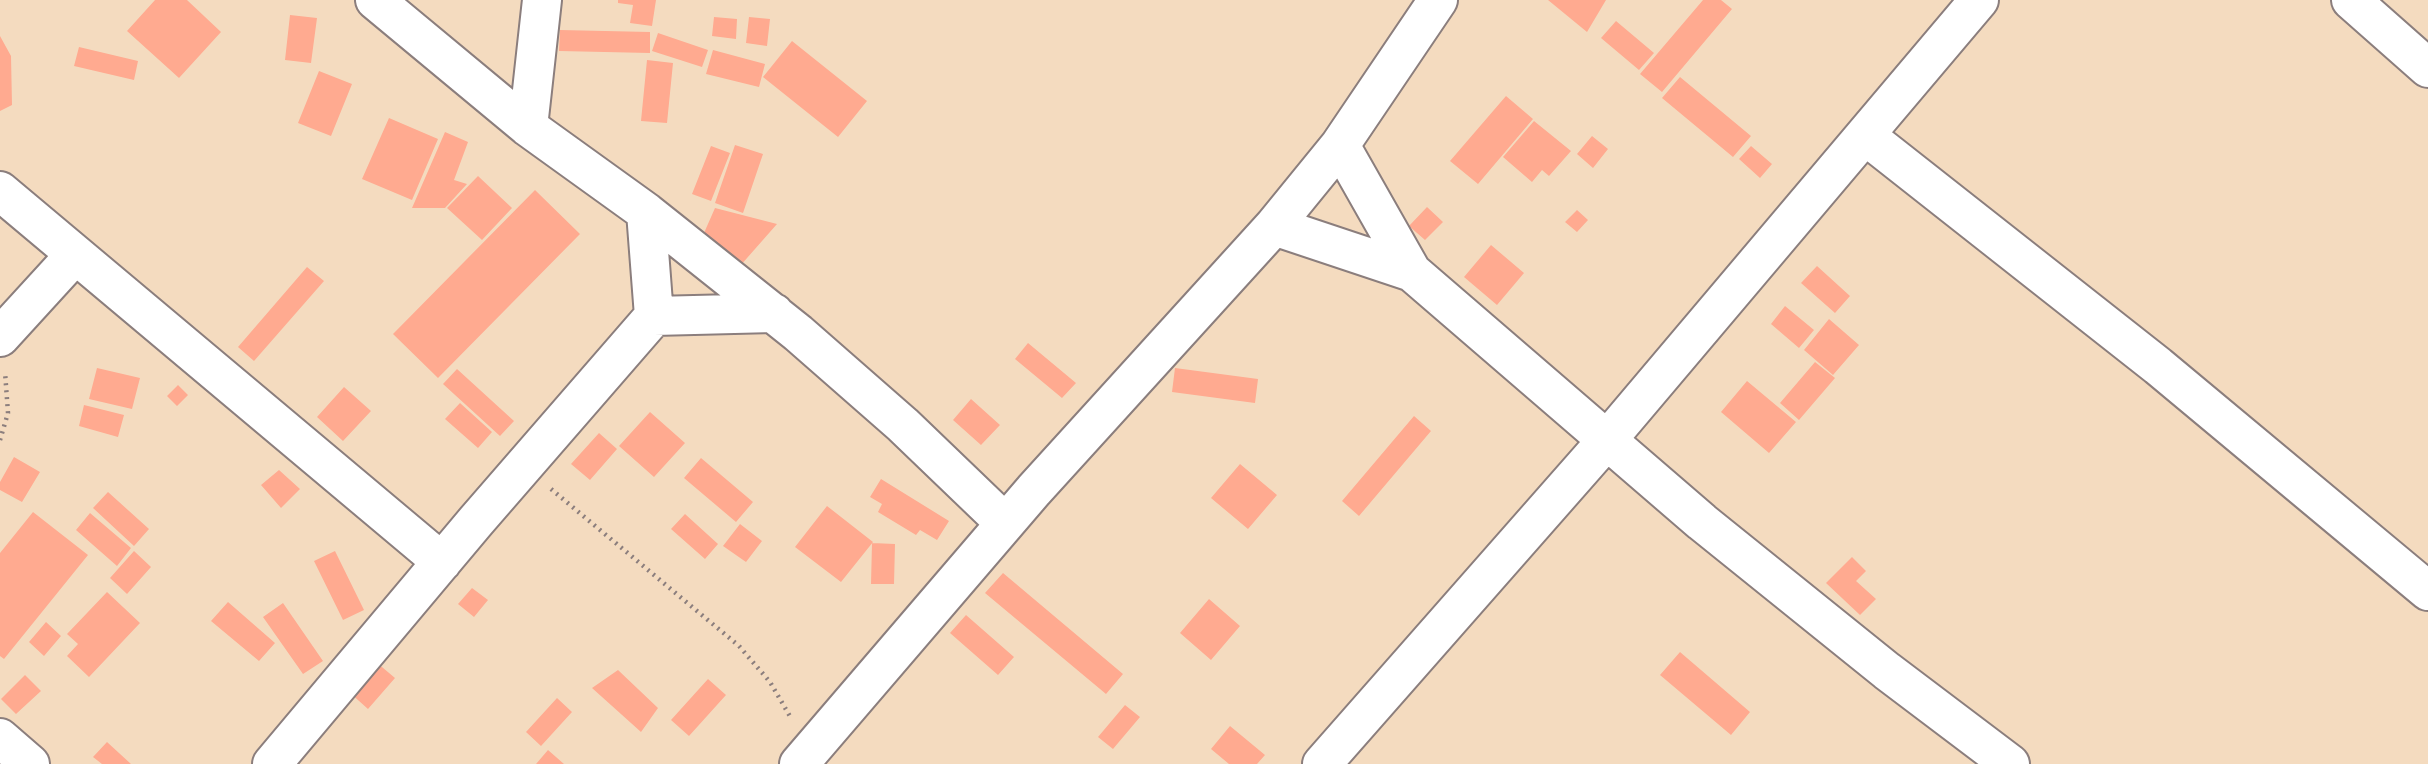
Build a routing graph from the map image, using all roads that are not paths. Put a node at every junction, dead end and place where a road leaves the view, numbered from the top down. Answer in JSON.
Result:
{"nodes":[{"id":1,"x":376,"y":0,"type":"edge"},
{"id":2,"x":542,"y":0,"type":"edge"},
{"id":3,"x":1438,"y":0,"type":"edge"},
{"id":4,"x":1979,"y":0,"type":"edge"},
{"id":5,"x":2351,"y":0,"type":"edge"},
{"id":6,"x":2428,"y":68,"type":"edge"},
{"id":7,"x":528,"y":127,"type":"junction"},
{"id":8,"x":1866,"y":136,"type":"junction"},
{"id":9,"x":1340,"y":145,"type":"junction"},
{"id":10,"x":0,"y":191,"type":"edge"},
{"id":11,"x":646,"y":212,"type":"junction"},
{"id":12,"x":1274,"y":226,"type":"junction"},
{"id":13,"x":74,"y":256,"type":"junction"},
{"id":14,"x":1412,"y":272,"type":"junction"},
{"id":15,"x":774,"y":313,"type":"junction"},
{"id":16,"x":654,"y":316,"type":"junction"},
{"id":17,"x":1,"y":335,"type":"edge"},
{"id":18,"x":1607,"y":440,"type":"junction"},
{"id":19,"x":1005,"y":523,"type":"junction"},
{"id":20,"x":442,"y":562,"type":"junction"},
{"id":21,"x":2428,"y":591,"type":"edge"},
{"id":22,"x":0,"y":738,"type":"edge"},
{"id":23,"x":800,"y":763,"type":"edge"},
{"id":24,"x":30,"y":764,"type":"edge"},
{"id":25,"x":272,"y":764,"type":"edge"},
{"id":26,"x":1322,"y":764,"type":"edge"},
{"id":27,"x":2010,"y":764,"type":"edge"}],
"edges":[{"from":1,"to":7,"type":"street"},
{"from":2,"to":7,"type":"street"},
{"from":3,"to":9,"type":"street"},
{"from":4,"to":8,"type":"street"},
{"from":5,"to":6,"type":"street"},
{"from":7,"to":11,"type":"street"},
{"from":8,"to":18,"type":"street"},
{"from":8,"to":21,"type":"street"},
{"from":9,"to":12,"type":"street"},
{"from":9,"to":14,"type":"street"},
{"from":10,"to":13,"type":"street"},
{"from":11,"to":15,"type":"street"},
{"from":11,"to":16,"type":"street"},
{"from":12,"to":14,"type":"street"},
{"from":12,"to":19,"type":"street"},
{"from":13,"to":17,"type":"street"},
{"from":13,"to":20,"type":"street"},
{"from":14,"to":18,"type":"street"},
{"from":15,"to":16,"type":"street"},
{"from":15,"to":19,"type":"street"},
{"from":16,"to":20,"type":"street"},
{"from":18,"to":26,"type":"street"},
{"from":18,"to":27,"type":"street"},
{"from":19,"to":23,"type":"street"},
{"from":20,"to":25,"type":"street"},
{"from":22,"to":24,"type":"street"}]}
